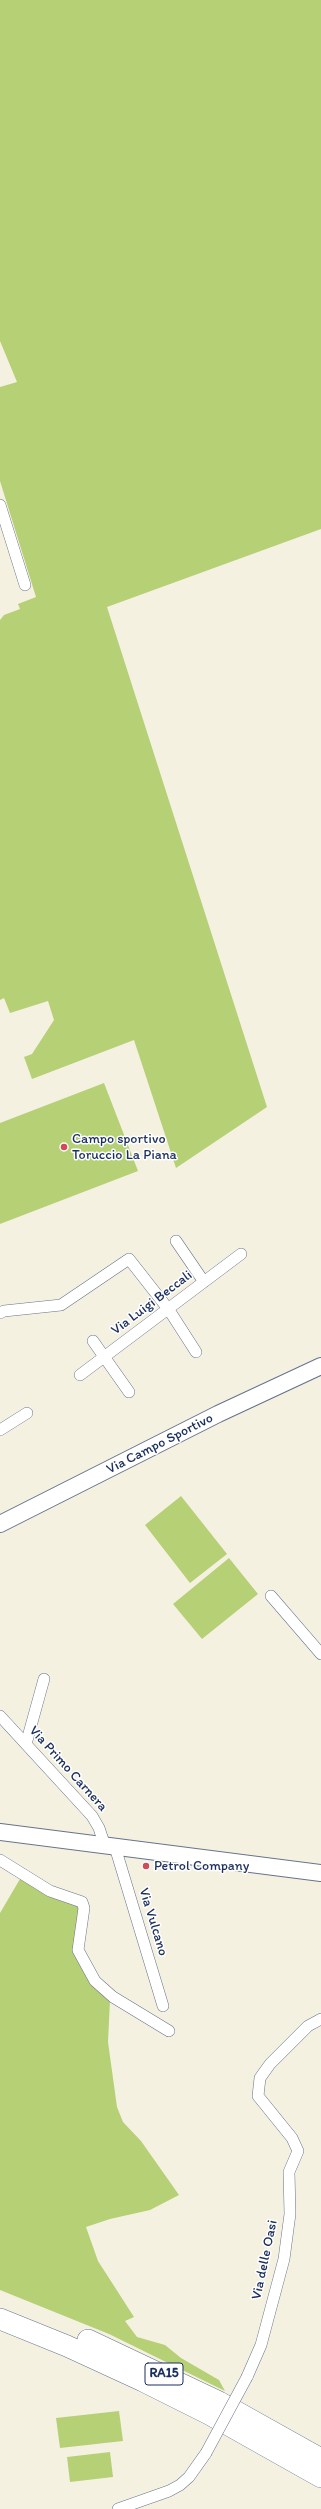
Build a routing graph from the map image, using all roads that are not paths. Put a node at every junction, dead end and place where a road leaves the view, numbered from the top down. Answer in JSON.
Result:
{"nodes":[{"id":1,"x":0,"y":505,"type":"edge"},
{"id":2,"x":25,"y":585,"type":"dead end"},
{"id":3,"x":176,"y":1241,"type":"dead end"},
{"id":4,"x":241,"y":1254,"type":"dead end"},
{"id":5,"x":204,"y":1282,"type":"junction"},
{"id":6,"x":169,"y":1310,"type":"junction"},
{"id":7,"x":2,"y":1312,"type":"edge"},
{"id":8,"x":93,"y":1340,"type":"dead end"},
{"id":9,"x":196,"y":1352,"type":"dead end"},
{"id":10,"x":105,"y":1358,"type":"junction"},
{"id":11,"x":321,"y":1366,"type":"edge"},
{"id":12,"x":80,"y":1375,"type":"dead end"},
{"id":13,"x":129,"y":1392,"type":"dead end"},
{"id":14,"x":27,"y":1413,"type":"dead end"},
{"id":15,"x":0,"y":1430,"type":"edge"},
{"id":16,"x":0,"y":1524,"type":"edge"},
{"id":17,"x":271,"y":1596,"type":"dead end"},
{"id":18,"x":321,"y":1654,"type":"edge"},
{"id":19,"x":44,"y":1679,"type":"dead end"},
{"id":20,"x":0,"y":1716,"type":"edge"},
{"id":21,"x":26,"y":1744,"type":"junction"},
{"id":22,"x":0,"y":1832,"type":"edge"},
{"id":23,"x":110,"y":1847,"type":"junction"},
{"id":24,"x":0,"y":1860,"type":"edge"},
{"id":25,"x":321,"y":1873,"type":"edge"},
{"id":26,"x":163,"y":2006,"type":"dead end"},
{"id":27,"x":321,"y":2019,"type":"edge"},
{"id":28,"x":169,"y":2031,"type":"dead end"},
{"id":29,"x":0,"y":2303,"type":"edge"},
{"id":30,"x":0,"y":2319,"type":"edge"},
{"id":31,"x":321,"y":2459,"type":"edge"},
{"id":32,"x":321,"y":2477,"type":"edge"},
{"id":33,"x":118,"y":2509,"type":"edge"}],
"edges":[{"from":1,"to":2,"type":"street"},
{"from":3,"to":5,"type":"street"},
{"from":4,"to":5,"type":"street","name":"Via Luigi Beccali"},
{"from":5,"to":6,"type":"street","name":"Via Luigi Beccali"},
{"from":6,"to":7,"type":"street"},
{"from":6,"to":9,"type":"street"},
{"from":6,"to":10,"type":"street","name":"Via Luigi Beccali"},
{"from":8,"to":10,"type":"street"},
{"from":10,"to":12,"type":"street","name":"Via Luigi Beccali"},
{"from":10,"to":13,"type":"street"},
{"from":11,"to":16,"type":"street","name":"Via Campo Sportivo"},
{"from":14,"to":15,"type":"street"},
{"from":17,"to":18,"type":"street"},
{"from":19,"to":21,"type":"street"},
{"from":20,"to":21,"type":"street","name":"Via Primo Carnera"},
{"from":21,"to":23,"type":"street","name":"Via Primo Carnera"},
{"from":22,"to":23,"type":"street"},
{"from":23,"to":25,"type":"street"},
{"from":23,"to":26,"type":"street","name":"Via Vulcano"},
{"from":24,"to":28,"type":"street"},
{"from":27,"to":33,"type":"street","name":"Via delle Oasi","bridge":true},
{"from":29,"to":31,"type":"highway","number":"RA15"},
{"from":30,"to":32,"type":"highway","number":"RA15"}]}
